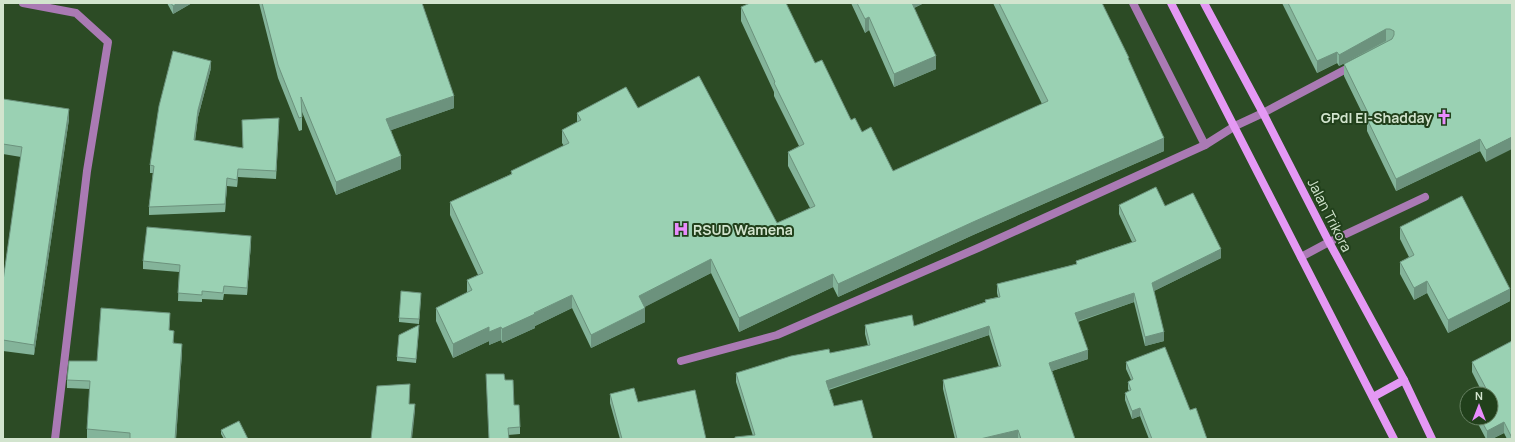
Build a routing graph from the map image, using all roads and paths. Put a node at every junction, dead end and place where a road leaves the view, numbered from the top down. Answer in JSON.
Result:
{"nodes":[{"id":1,"x":23,"y":3,"type":"edge"},
{"id":2,"x":1133,"y":3,"type":"edge"},
{"id":3,"x":1171,"y":3,"type":"edge"},
{"id":4,"x":1204,"y":3,"type":"edge"},
{"id":5,"x":1361,"y":61,"type":"edge"},
{"id":6,"x":1263,"y":113,"type":"junction"},
{"id":7,"x":1234,"y":126,"type":"junction"},
{"id":8,"x":1205,"y":145,"type":"junction"},
{"id":9,"x":1425,"y":197,"type":"dead end"},
{"id":10,"x":1329,"y":242,"type":"junction"},
{"id":11,"x":1301,"y":257,"type":"junction"},
{"id":12,"x":681,"y":361,"type":"dead end"},
{"id":13,"x":1404,"y":380,"type":"junction"},
{"id":14,"x":1373,"y":397,"type":"junction"},
{"id":15,"x":55,"y":439,"type":"edge"},
{"id":16,"x":1394,"y":439,"type":"edge"},
{"id":17,"x":1432,"y":439,"type":"edge"}],
"edges":[{"from":1,"to":15,"type":"street"},
{"from":2,"to":8,"type":"street"},
{"from":3,"to":7,"type":"main road"},
{"from":4,"to":6,"type":"main road","name":"Jalan Trikora"},
{"from":5,"to":6,"type":"street"},
{"from":6,"to":7,"type":"street"},
{"from":6,"to":10,"type":"main road","name":"Jalan Trikora"},
{"from":7,"to":8,"type":"street"},
{"from":7,"to":11,"type":"main road"},
{"from":8,"to":12,"type":"street"},
{"from":9,"to":10,"type":"street"},
{"from":10,"to":11,"type":"street"},
{"from":10,"to":13,"type":"main road","name":"Jalan Trikora"},
{"from":11,"to":14,"type":"main road"},
{"from":13,"to":14,"type":"main road"},
{"from":13,"to":17,"type":"main road","name":"Jalan Trikora"},
{"from":14,"to":16,"type":"main road"}]}
